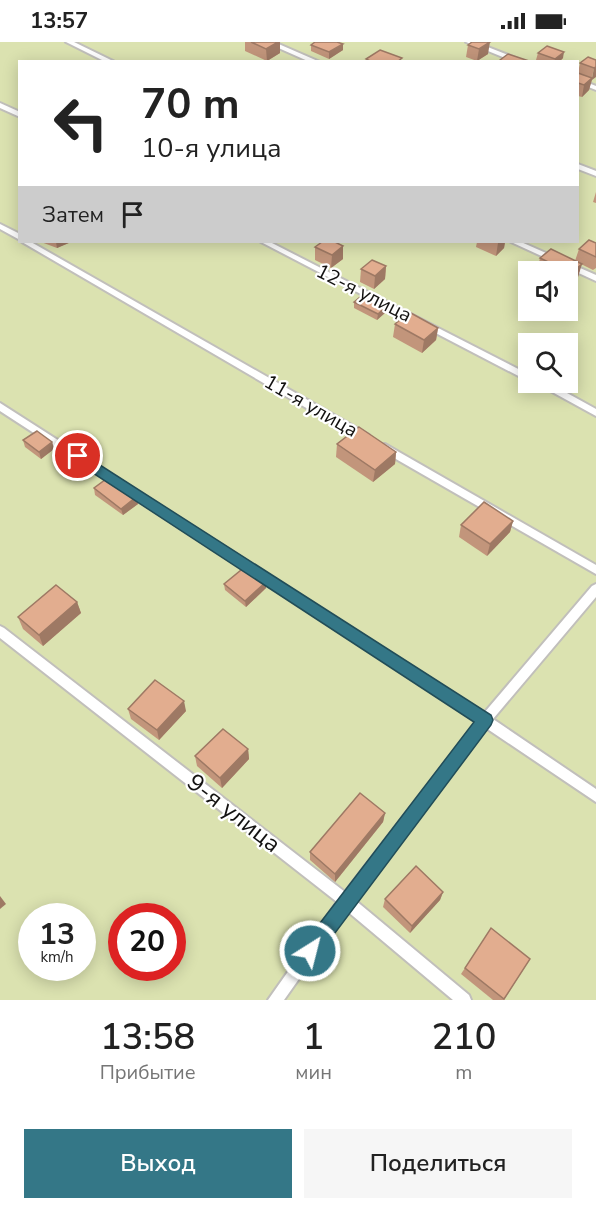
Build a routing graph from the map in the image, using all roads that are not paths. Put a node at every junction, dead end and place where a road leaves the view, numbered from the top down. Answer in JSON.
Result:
{"nodes":[{"id":1,"x":69,"y":42,"type":"edge"},
{"id":2,"x":268,"y":42,"type":"edge"},
{"id":3,"x":470,"y":42,"type":"edge"},
{"id":4,"x":108,"y":60,"type":"edge"},
{"id":5,"x":312,"y":60,"type":"edge"},
{"id":6,"x":518,"y":60,"type":"edge"},
{"id":7,"x":579,"y":81,"type":"edge"},
{"id":8,"x":596,"y":88,"type":"edge"},
{"id":9,"x":0,"y":105,"type":"edge"},
{"id":10,"x":18,"y":114,"type":"edge"},
{"id":11,"x":579,"y":166,"type":"edge"},
{"id":12,"x":596,"y":174,"type":"edge"},
{"id":13,"x":0,"y":226,"type":"edge"},
{"id":14,"x":18,"y":237,"type":"edge"},
{"id":15,"x":28,"y":243,"type":"edge"},
{"id":16,"x":267,"y":243,"type":"edge"},
{"id":17,"x":517,"y":243,"type":"edge"},
{"id":18,"x":596,"y":278,"type":"edge"},
{"id":19,"x":518,"y":373,"type":"edge"},
{"id":20,"x":559,"y":393,"type":"edge"},
{"id":21,"x":0,"y":406,"type":"edge"},
{"id":22,"x":596,"y":413,"type":"edge"},
{"id":23,"x":596,"y":570,"type":"edge"},
{"id":24,"x":596,"y":590,"type":"edge"},
{"id":25,"x":0,"y":631,"type":"edge"},
{"id":26,"x":485,"y":720,"type":"junction"},
{"id":27,"x":596,"y":796,"type":"edge"},
{"id":28,"x":346,"y":901,"type":"junction"},
{"id":29,"x":275,"y":1000,"type":"edge"},
{"id":30,"x":464,"y":1000,"type":"edge"}],
"edges":[{"from":1,"to":4,"type":"lane"},
{"from":2,"to":5,"type":"lane"},
{"from":3,"to":6,"type":"lane"},
{"from":7,"to":8,"type":"lane"},
{"from":9,"to":10,"type":"lane"},
{"from":11,"to":12,"type":"lane"},
{"from":13,"to":14,"type":"lane"},
{"from":15,"to":23,"type":"lane","name":"11-я улица"},
{"from":16,"to":19,"type":"lane","name":"12-я улица"},
{"from":17,"to":18,"type":"lane"},
{"from":20,"to":22,"type":"lane"},
{"from":21,"to":26,"type":"lane"},
{"from":24,"to":26,"type":"lane"},
{"from":25,"to":28,"type":"lane","name":"9-я улица"},
{"from":26,"to":27,"type":"lane"},
{"from":26,"to":28,"type":"lane"},
{"from":28,"to":29,"type":"lane"},
{"from":28,"to":30,"type":"lane","name":"9-я улица"}]}
